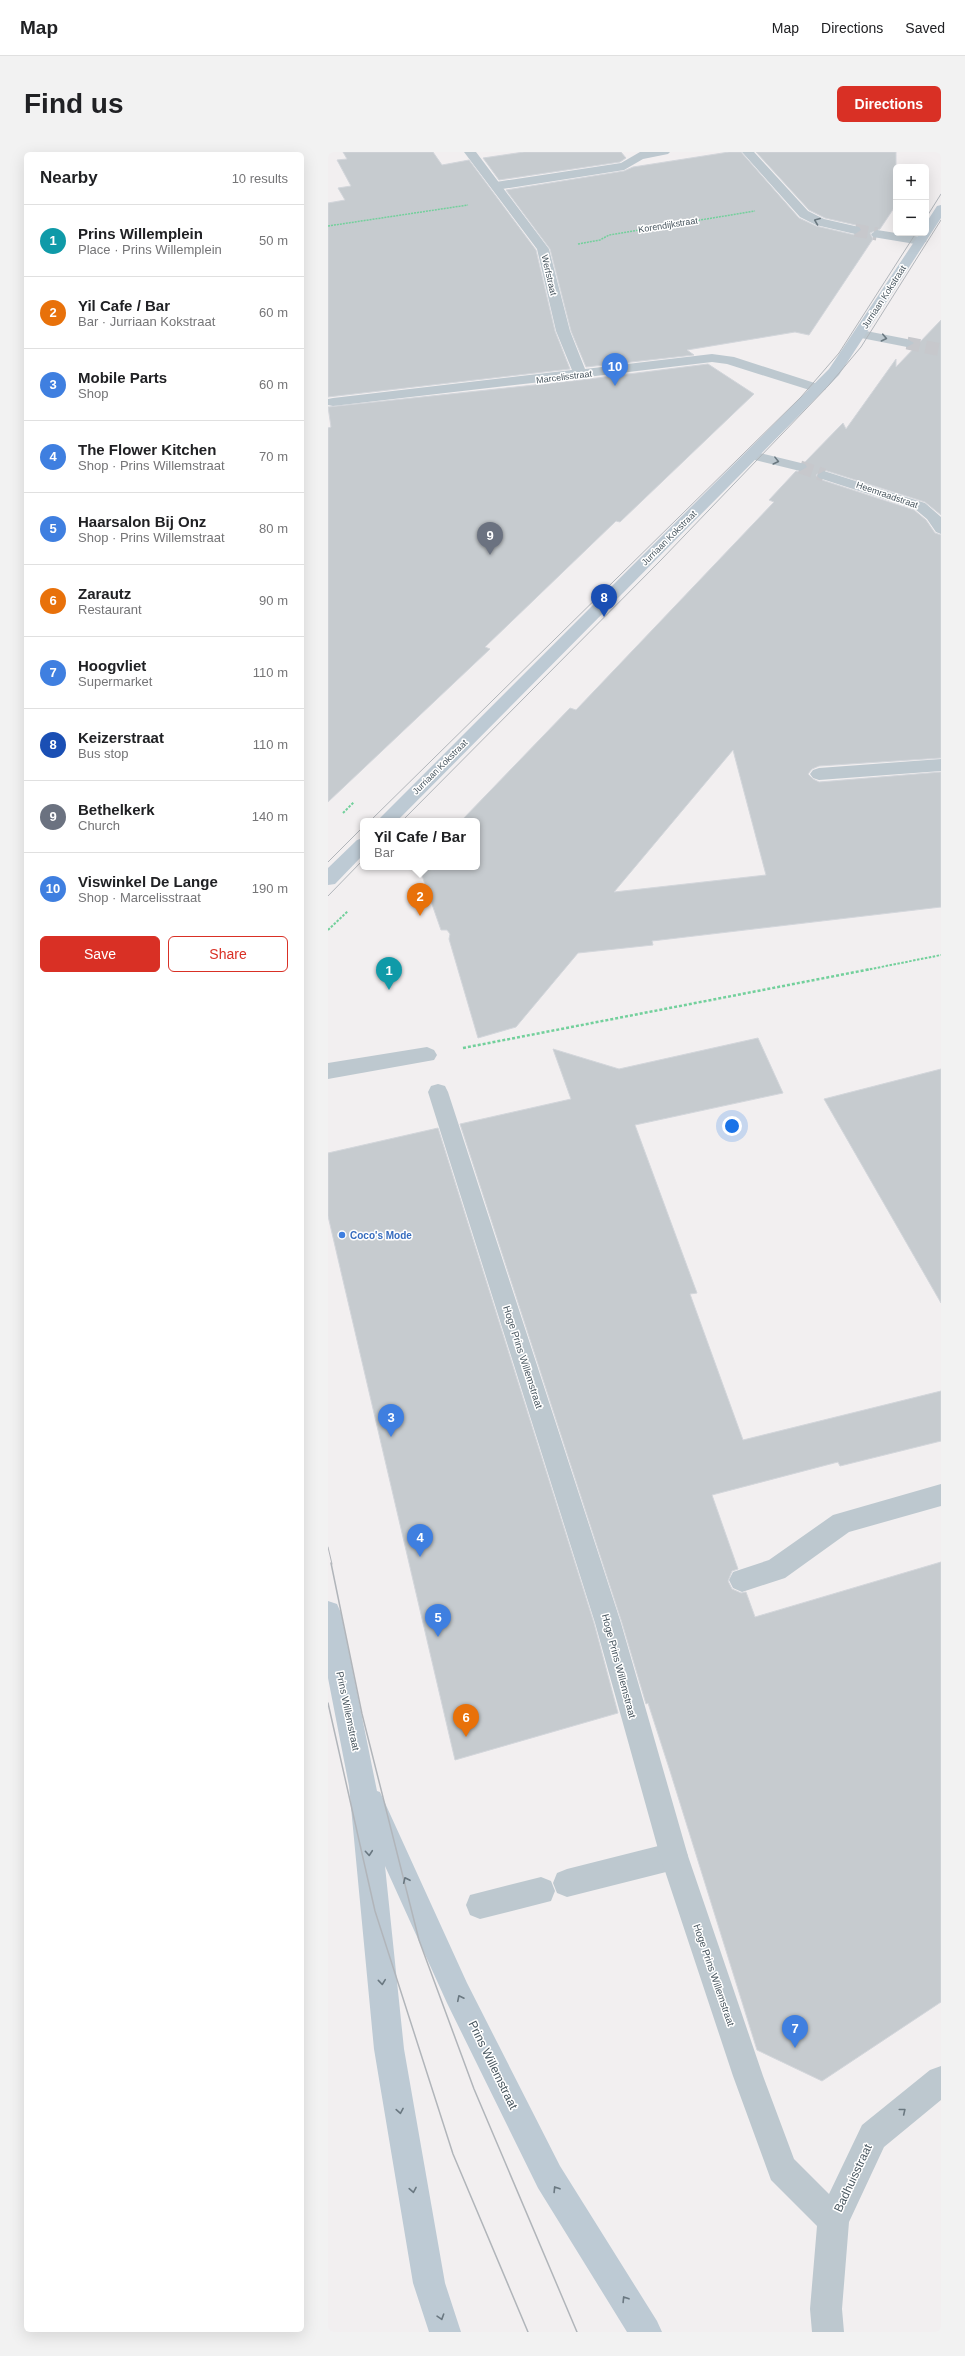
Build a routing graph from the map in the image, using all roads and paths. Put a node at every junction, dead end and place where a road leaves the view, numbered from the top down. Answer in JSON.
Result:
{"nodes":[{"id":1,"x":470,"y":152,"type":"edge"},
{"id":2,"x":664,"y":152,"type":"edge"},
{"id":3,"x":748,"y":152,"type":"edge"},
{"id":4,"x":496,"y":186,"type":"junction"},
{"id":5,"x":506,"y":199,"type":"junction"},
{"id":6,"x":793,"y":204,"type":"junction"},
{"id":7,"x":941,"y":210,"type":"edge"},
{"id":8,"x":328,"y":226,"type":"edge"},
{"id":9,"x":929,"y":228,"type":"edge"},
{"id":10,"x":855,"y":230,"type":"tunnel mouth"},
{"id":11,"x":877,"y":234,"type":"tunnel mouth"},
{"id":12,"x":893,"y":234,"type":"edge"},
{"id":13,"x":923,"y":236,"type":"edge"},
{"id":14,"x":544,"y":249,"type":"junction"},
{"id":15,"x":861,"y":334,"type":"junction"},
{"id":16,"x":907,"y":343,"type":"tunnel mouth"},
{"id":17,"x":581,"y":375,"type":"junction"},
{"id":18,"x":819,"y":389,"type":"junction"},
{"id":19,"x":330,"y":402,"type":"edge"},
{"id":20,"x":752,"y":455,"type":"junction"},
{"id":21,"x":800,"y":467,"type":"tunnel mouth"},
{"id":22,"x":824,"y":475,"type":"tunnel mouth"},
{"id":23,"x":941,"y":529,"type":"edge"},
{"id":24,"x":941,"y":765,"type":"edge"},
{"id":25,"x":819,"y":774,"type":"dead end"},
{"id":26,"x":389,"y":818,"type":"edge"},
{"id":27,"x":360,"y":847,"type":"edge"},
{"id":28,"x":328,"y":879,"type":"edge"},
{"id":29,"x":941,"y":955,"type":"edge"},
{"id":30,"x":427,"y":1055,"type":"joint"},
{"id":31,"x":328,"y":1071,"type":"edge"},
{"id":32,"x":438,"y":1092,"type":"dead end"},
{"id":33,"x":941,"y":1495,"type":"edge"},
{"id":34,"x":742,"y":1580,"type":"dead end"},
{"id":35,"x":328,"y":1613,"type":"edge"},
{"id":36,"x":363,"y":1786,"type":"junction"},
{"id":37,"x":674,"y":1856,"type":"junction"},
{"id":38,"x":567,"y":1883,"type":"dead end"},
{"id":39,"x":541,"y":1891,"type":"dead end"},
{"id":40,"x":480,"y":1905,"type":"dead end"},
{"id":41,"x":941,"y":2081,"type":"edge"},
{"id":42,"x":834,"y":2220,"type":"junction"},
{"id":43,"x":446,"y":2332,"type":"edge"},
{"id":44,"x":646,"y":2332,"type":"edge"},
{"id":45,"x":828,"y":2332,"type":"edge"}],
"edges":[{"from":1,"to":4,"type":"street","name":"Werfstraat"},
{"from":2,"to":4,"type":"street"},
{"from":3,"to":6,"type":"street"},
{"from":4,"to":5,"type":"street","name":"Werfstraat"},
{"from":5,"to":8,"type":"path"},
{"from":5,"to":14,"type":"street","name":"Werfstraat"},
{"from":10,"to":6,"type":"street","one_way":true},
{"from":6,"to":14,"type":"path","name":"Korendijkstraat"},
{"from":7,"to":9,"type":"main road","name":"Jurriaan Kokstraat"},
{"from":11,"to":12,"type":"street"},
{"from":13,"to":15,"type":"main road","name":"Jurriaan Kokstraat"},
{"from":14,"to":17,"type":"street","name":"Werfstraat"},
{"from":15,"to":16,"type":"street","one_way":true},
{"from":15,"to":18,"type":"main road","name":"Jurriaan Kokstraat"},
{"from":17,"to":18,"type":"street","name":"Marcelisstraat"},
{"from":17,"to":19,"type":"street","name":"Marcelisstraat"},
{"from":18,"to":20,"type":"main road","name":"Jurriaan Kokstraat"},
{"from":20,"to":21,"type":"street","one_way":true},
{"from":20,"to":26,"type":"main road","name":"Jurriaan Kokstraat"},
{"from":22,"to":23,"type":"street","name":"Heemraadstraat"},
{"from":24,"to":25,"type":"street"},
{"from":27,"to":28,"type":"main road"},
{"from":29,"to":30,"type":"path"},
{"from":30,"to":31,"type":"street"},
{"from":32,"to":37,"type":"street","name":"Hoge Prins Willemstraat"},
{"from":33,"to":34,"type":"street"},
{"from":35,"to":36,"type":"main road","name":"Prins Willemstraat"},
{"from":36,"to":43,"type":"main road","name":"Prins Willemstraat","one_way":true},
{"from":44,"to":36,"type":"main road","name":"Prins Willemstraat","one_way":true},
{"from":37,"to":38,"type":"street"},
{"from":37,"to":42,"type":"street","name":"Hoge Prins Willemstraat"},
{"from":39,"to":40,"type":"street"},
{"from":42,"to":41,"type":"street","name":"Badhuisstraat","one_way":true},
{"from":42,"to":45,"type":"street","name":"Badhuisstraat"}]}
